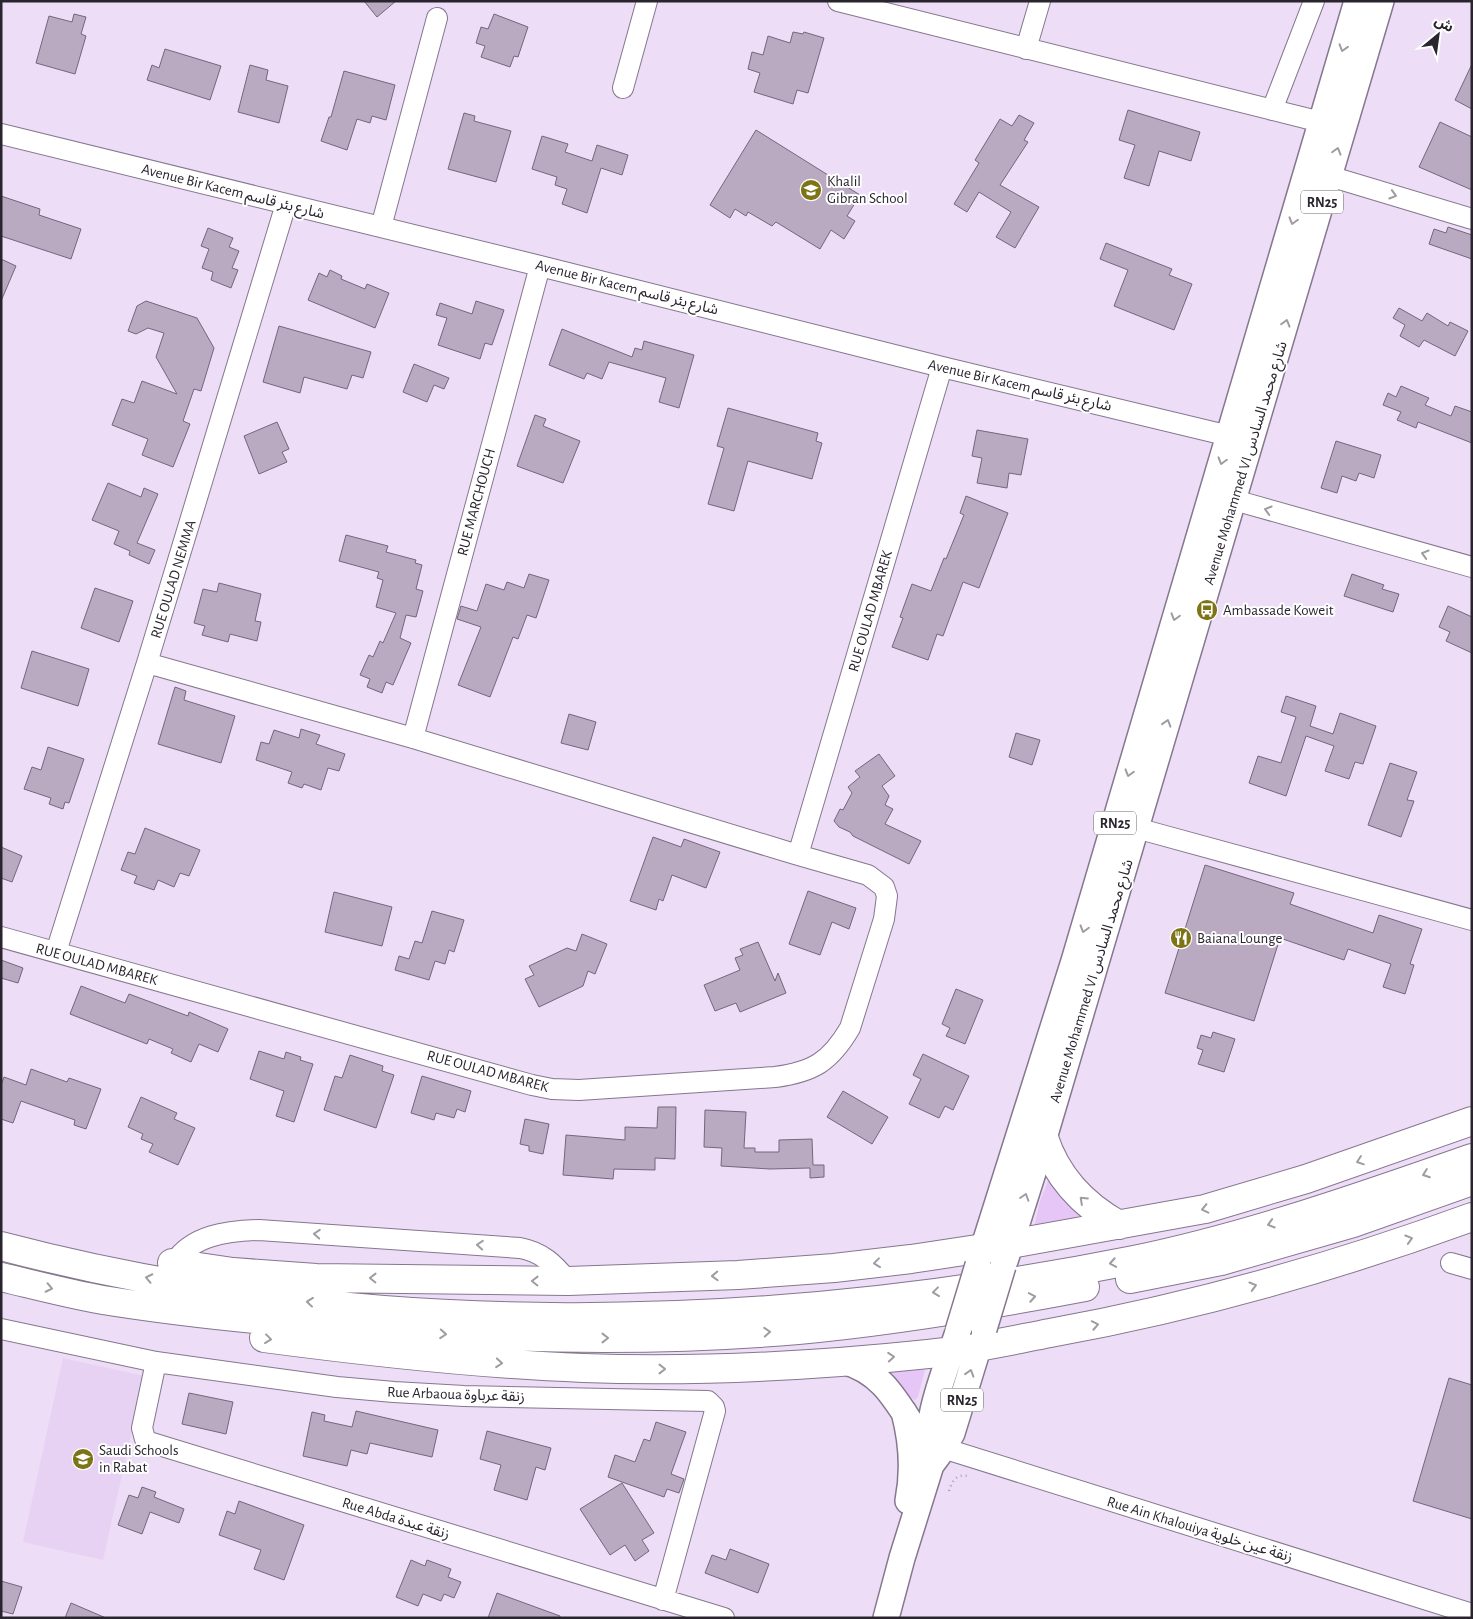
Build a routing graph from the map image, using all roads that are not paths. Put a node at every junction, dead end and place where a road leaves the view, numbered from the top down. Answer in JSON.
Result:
{"nodes":[{"id":1,"x":647,"y":1,"type":"edge"},
{"id":2,"x":1040,"y":1,"type":"edge"},
{"id":3,"x":1314,"y":1,"type":"edge"},
{"id":4,"x":1357,"y":1,"type":"edge"},
{"id":5,"x":1381,"y":1,"type":"edge"},
{"id":6,"x":845,"y":2,"type":"edge"},
{"id":7,"x":436,"y":18,"type":"dead end"},
{"id":8,"x":1026,"y":49,"type":"junction"},
{"id":9,"x":623,"y":88,"type":"dead end"},
{"id":10,"x":1272,"y":110,"type":"junction"},
{"id":11,"x":1321,"y":122,"type":"junction"},
{"id":12,"x":1,"y":134,"type":"edge"},
{"id":13,"x":1329,"y":176,"type":"junction"},
{"id":14,"x":286,"y":204,"type":"junction"},
{"id":15,"x":1472,"y":219,"type":"edge"},
{"id":16,"x":381,"y":227,"type":"junction"},
{"id":17,"x":540,"y":266,"type":"junction"},
{"id":18,"x":942,"y":367,"type":"junction"},
{"id":19,"x":1241,"y":438,"type":"junction"},
{"id":20,"x":1234,"y":500,"type":"junction"},
{"id":21,"x":1472,"y":567,"type":"edge"},
{"id":22,"x":147,"y":663,"type":"junction"},
{"id":23,"x":413,"y":738,"type":"junction"},
{"id":24,"x":1136,"y":828,"type":"junction"},
{"id":25,"x":798,"y":855,"type":"junction"},
{"id":26,"x":1472,"y":920,"type":"edge"},
{"id":27,"x":1,"y":937,"type":"edge"},
{"id":28,"x":56,"y":952,"type":"junction"},
{"id":29,"x":1472,"y":1121,"type":"edge"},
{"id":30,"x":1044,"y":1138,"type":"junction"},
{"id":31,"x":1472,"y":1158,"type":"edge"},
{"id":32,"x":1472,"y":1181,"type":"edge"},
{"id":33,"x":1472,"y":1217,"type":"edge"},
{"id":34,"x":1119,"y":1225,"type":"junction"},
{"id":35,"x":1,"y":1230,"type":"edge"},
{"id":36,"x":1,"y":1246,"type":"edge"},
{"id":37,"x":1007,"y":1255,"type":"junction"},
{"id":38,"x":981,"y":1256,"type":"junction"},
{"id":39,"x":174,"y":1263,"type":"junction"},
{"id":40,"x":1452,"y":1263,"type":"dead end"},
{"id":41,"x":1472,"y":1269,"type":"edge"},
{"id":42,"x":1,"y":1277,"type":"edge"},
{"id":43,"x":568,"y":1281,"type":"junction"},
{"id":44,"x":102,"y":1300,"type":"junction"},
{"id":45,"x":1,"y":1329,"type":"edge"},
{"id":46,"x":968,"y":1339,"type":"junction"},
{"id":47,"x":843,"y":1361,"type":"junction"},
{"id":48,"x":156,"y":1362,"type":"junction"},
{"id":49,"x":904,"y":1412,"type":"junction"},
{"id":50,"x":934,"y":1453,"type":"junction"},
{"id":51,"x":902,"y":1558,"type":"junction"},
{"id":52,"x":663,"y":1600,"type":"junction"},
{"id":53,"x":1472,"y":1614,"type":"edge"},
{"id":54,"x":724,"y":1618,"type":"edge"},
{"id":55,"x":886,"y":1618,"type":"edge"}],
"edges":[{"from":1,"to":9,"type":"street"},
{"from":2,"to":8,"type":"street"},
{"from":3,"to":10,"type":"street"},
{"from":4,"to":11,"type":"main road","name":"Avenue Mohammed VI شارع محمد السادس","number":"RN25","one_way":true},
{"from":13,"to":5,"type":"main road","name":"Avenue Mohammed VI شارع محمد السادس","number":"RN25","one_way":true},
{"from":6,"to":8,"type":"street"},
{"from":7,"to":16,"type":"street"},
{"from":8,"to":10,"type":"street"},
{"from":10,"to":11,"type":"street"},
{"from":11,"to":19,"type":"main road","name":"Avenue Mohammed VI شارع محمد السادس","number":"RN25","one_way":true},
{"from":12,"to":14,"type":"street","name":"Avenue Bir Kacem شارع بئر قاسم"},
{"from":13,"to":15,"type":"street","one_way":true},
{"from":19,"to":13,"type":"main road","name":"Avenue Mohammed VI شارع محمد السادس","number":"RN25","one_way":true},
{"from":14,"to":16,"type":"street","name":"Avenue Bir Kacem شارع بئر قاسم"},
{"from":14,"to":22,"type":"street","name":"RUE OULAD NEMMA"},
{"from":16,"to":17,"type":"street","name":"Avenue Bir Kacem شارع بئر قاسم"},
{"from":17,"to":18,"type":"street","name":"Avenue Bir Kacem شارع بئر قاسم"},
{"from":17,"to":23,"type":"street","name":"RUE MARCHOUCH"},
{"from":18,"to":19,"type":"street","name":"Avenue Bir Kacem شارع بئر قاسم"},
{"from":18,"to":25,"type":"street","name":"RUE OULAD MBAREK"},
{"from":19,"to":20,"type":"main road","name":"Avenue Mohammed VI شارع محمد السادس","number":"RN25"},
{"from":19,"to":38,"type":"main road","name":"Avenue Mohammed VI شارع محمد السادس","number":"RN25","one_way":true},
{"from":21,"to":20,"type":"street","one_way":true},
{"from":24,"to":20,"type":"main road","name":"Avenue Mohammed VI شارع محمد السادس","number":"RN25","one_way":true},
{"from":22,"to":23,"type":"street","name":"RUE OULAD MBAREK"},
{"from":22,"to":28,"type":"street","name":"RUE OULAD NEMMA"},
{"from":23,"to":25,"type":"street","name":"RUE OULAD MBAREK"},
{"from":24,"to":26,"type":"street"},
{"from":24,"to":30,"type":"main road","name":"Avenue Mohammed VI شارع محمد السادس","number":"RN25"},
{"from":25,"to":28,"type":"street","name":"RUE OULAD MBAREK"},
{"from":27,"to":28,"type":"street","name":"RUE OULAD MBAREK"},
{"from":29,"to":34,"type":"highway","one_way":true},
{"from":34,"to":30,"type":"highway","one_way":true},
{"from":37,"to":30,"type":"main road","name":"Avenue Mohammed VI شارع محمد السادس","number":"RN25","one_way":true},
{"from":31,"to":36,"type":"highway","one_way":true},
{"from":44,"to":32,"type":"highway","one_way":true},
{"from":46,"to":33,"type":"highway","one_way":true},
{"from":34,"to":37,"type":"highway"},
{"from":35,"to":39,"type":"highway"},
{"from":37,"to":38,"type":"highway"},
{"from":37,"to":46,"type":"main road","name":"Avenue Mohammed VI شارع محمد السادس","number":"RN25","bridge":true},
{"from":38,"to":43,"type":"highway","one_way":true},
{"from":38,"to":46,"type":"main road","name":"Avenue Mohammed VI شارع محمد السادس","number":"RN25","bridge":true},
{"from":43,"to":39,"type":"highway","one_way":true},
{"from":43,"to":39,"type":"street","one_way":true},
{"from":40,"to":41,"type":"street"},
{"from":42,"to":44,"type":"highway","one_way":true},
{"from":44,"to":47,"type":"highway","one_way":true},
{"from":45,"to":48,"type":"street","name":"Rue Arbaoua زنقة عرباوة"},
{"from":47,"to":46,"type":"highway","one_way":true},
{"from":46,"to":50,"type":"main road","name":"Avenue Mohammed VI شارع محمد السادس","number":"RN25"},
{"from":47,"to":49,"type":"main road"},
{"from":48,"to":52,"type":"street","name":"Rue Abda زنقة عبدة"},
{"from":48,"to":52,"type":"street","name":"Rue Arbaoua زنقة عرباوة"},
{"from":49,"to":50,"type":"main road"},
{"from":49,"to":51,"type":"main road"},
{"from":50,"to":51,"type":"main road","name":"Avenue Mohammed VI شارع محمد السادس","number":"RN25"},
{"from":50,"to":53,"type":"street","name":"Rue Ain Khalouiya زنقة عين خلوية"},
{"from":51,"to":55,"type":"main road","name":"Avenue Mohammed VI شارع محمد السادس","number":"RN25"},
{"from":52,"to":54,"type":"street","name":"Rue Abda زنقة عبدة"}]}
